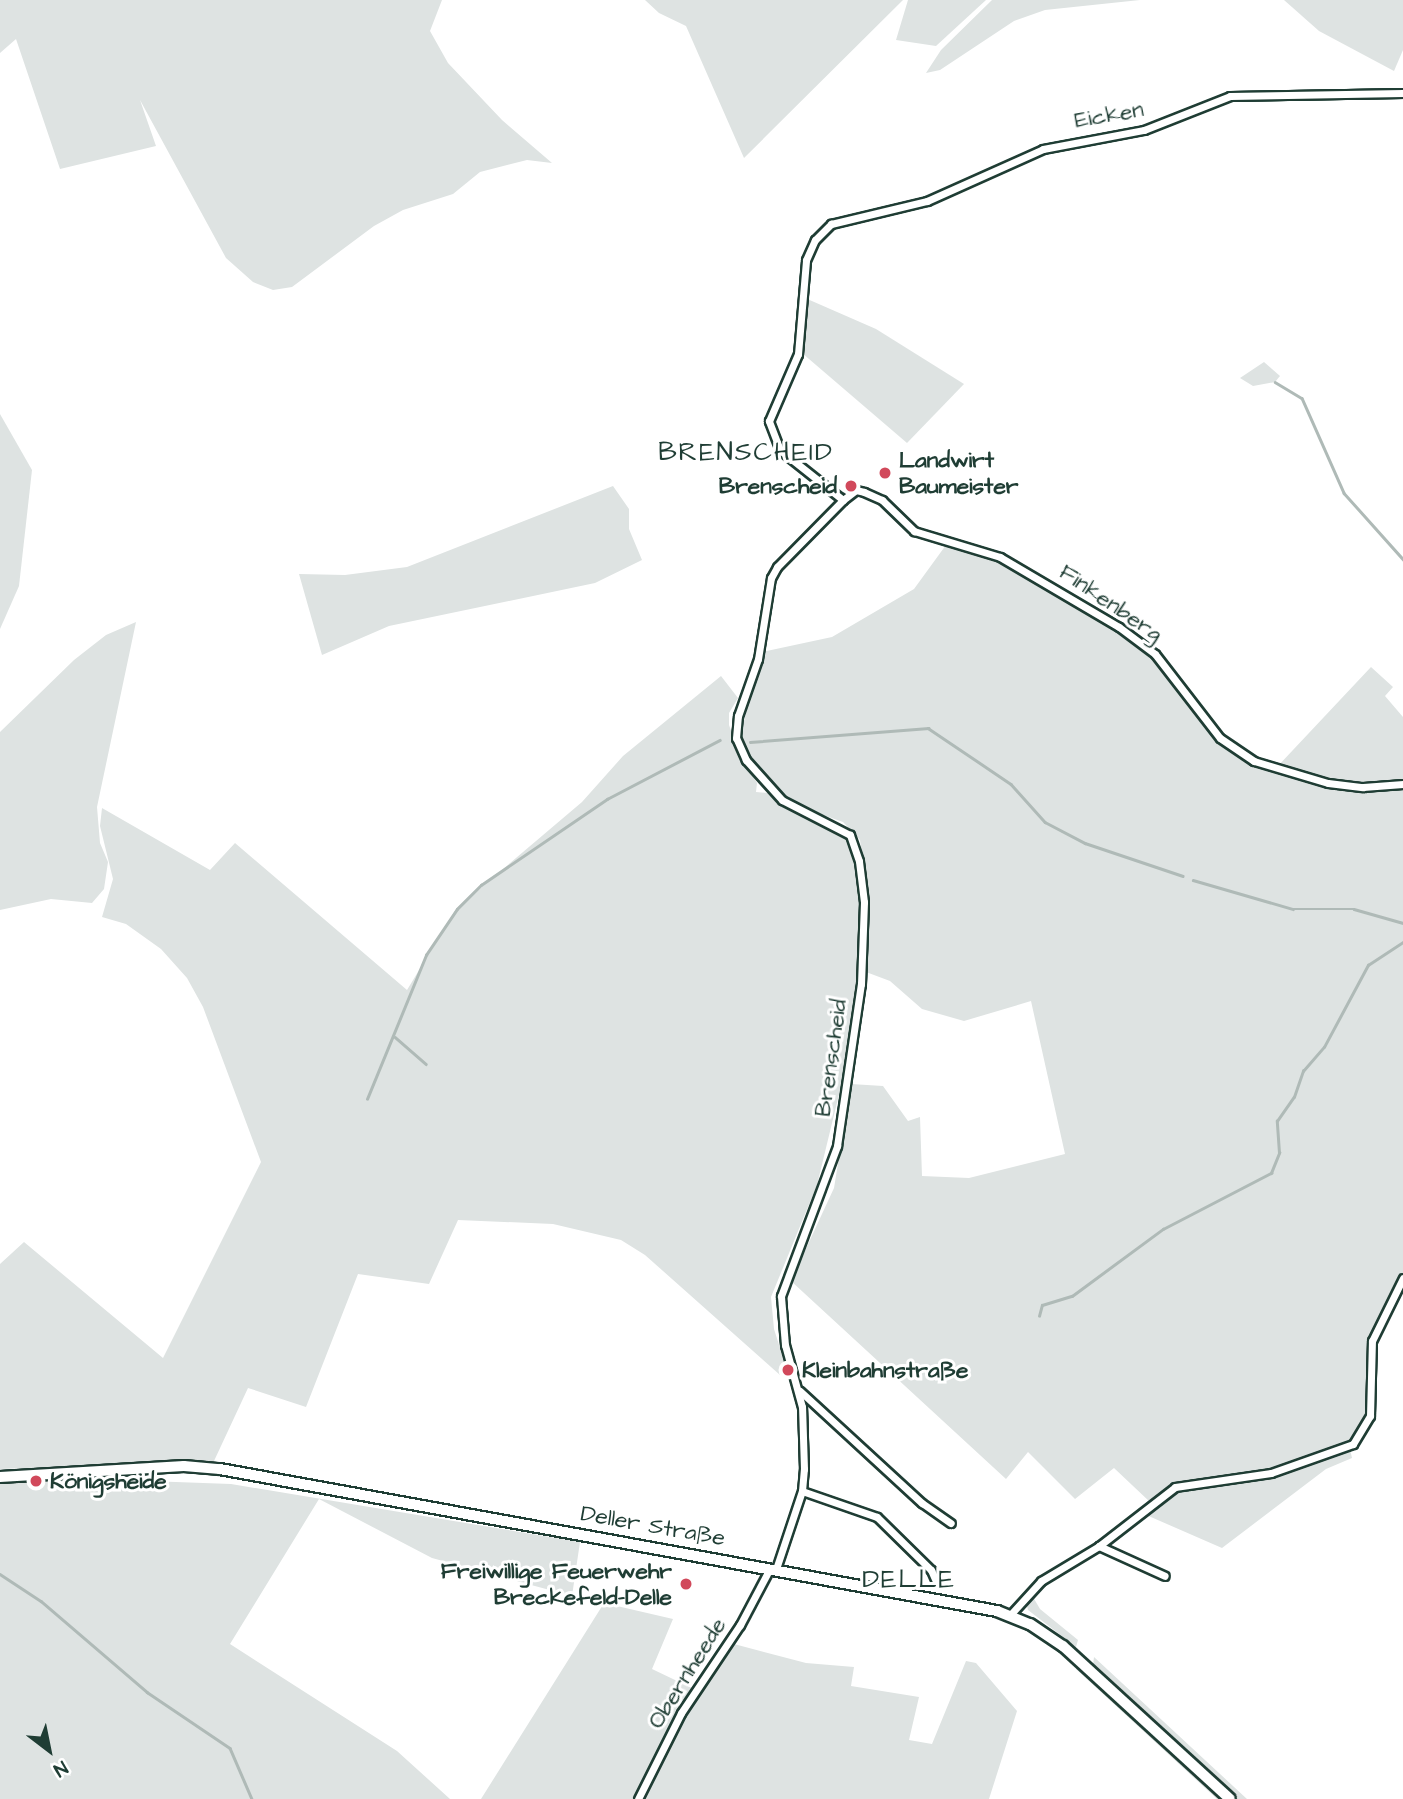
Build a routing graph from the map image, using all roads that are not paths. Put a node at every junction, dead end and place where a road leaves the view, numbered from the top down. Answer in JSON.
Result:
{"nodes":[{"id":1,"x":1403,"y":93,"type":"edge"},
{"id":2,"x":856,"y":490,"type":"joint"},
{"id":3,"x":843,"y":500,"type":"junction"},
{"id":4,"x":1403,"y":784,"type":"edge"},
{"id":5,"x":1403,"y":1278,"type":"edge"},
{"id":6,"x":800,"y":1390,"type":"junction"},
{"id":7,"x":0,"y":1477,"type":"edge"},
{"id":8,"x":802,"y":1491,"type":"junction"},
{"id":9,"x":951,"y":1523,"type":"dead end"},
{"id":10,"x":1099,"y":1546,"type":"junction"},
{"id":11,"x":773,"y":1569,"type":"junction"},
{"id":12,"x":1165,"y":1576,"type":"dead end"},
{"id":13,"x":936,"y":1581,"type":"dead end"},
{"id":14,"x":1010,"y":1615,"type":"junction"},
{"id":15,"x":638,"y":1799,"type":"edge"},
{"id":16,"x":1230,"y":1799,"type":"edge"}],
"edges":[{"from":1,"to":3,"type":"street","name":"Eicken"},
{"from":2,"to":3,"type":"street","name":"Brenscheid"},
{"from":2,"to":4,"type":"street","name":"Finkenberg"},
{"from":3,"to":6,"type":"street","name":"Brenscheid"},
{"from":5,"to":10,"type":"street"},
{"from":6,"to":8,"type":"street","name":"Brenscheid"},
{"from":6,"to":9,"type":"street"},
{"from":7,"to":11,"type":"main road","name":"Deller Straße"},
{"from":8,"to":11,"type":"street","name":"Obernheede"},
{"from":8,"to":13,"type":"street"},
{"from":10,"to":12,"type":"street"},
{"from":10,"to":14,"type":"street"},
{"from":11,"to":14,"type":"main road","name":"Deller Straße"},
{"from":11,"to":15,"type":"street","name":"Obernheede"},
{"from":14,"to":16,"type":"main road","name":"Deller Straße"}]}
